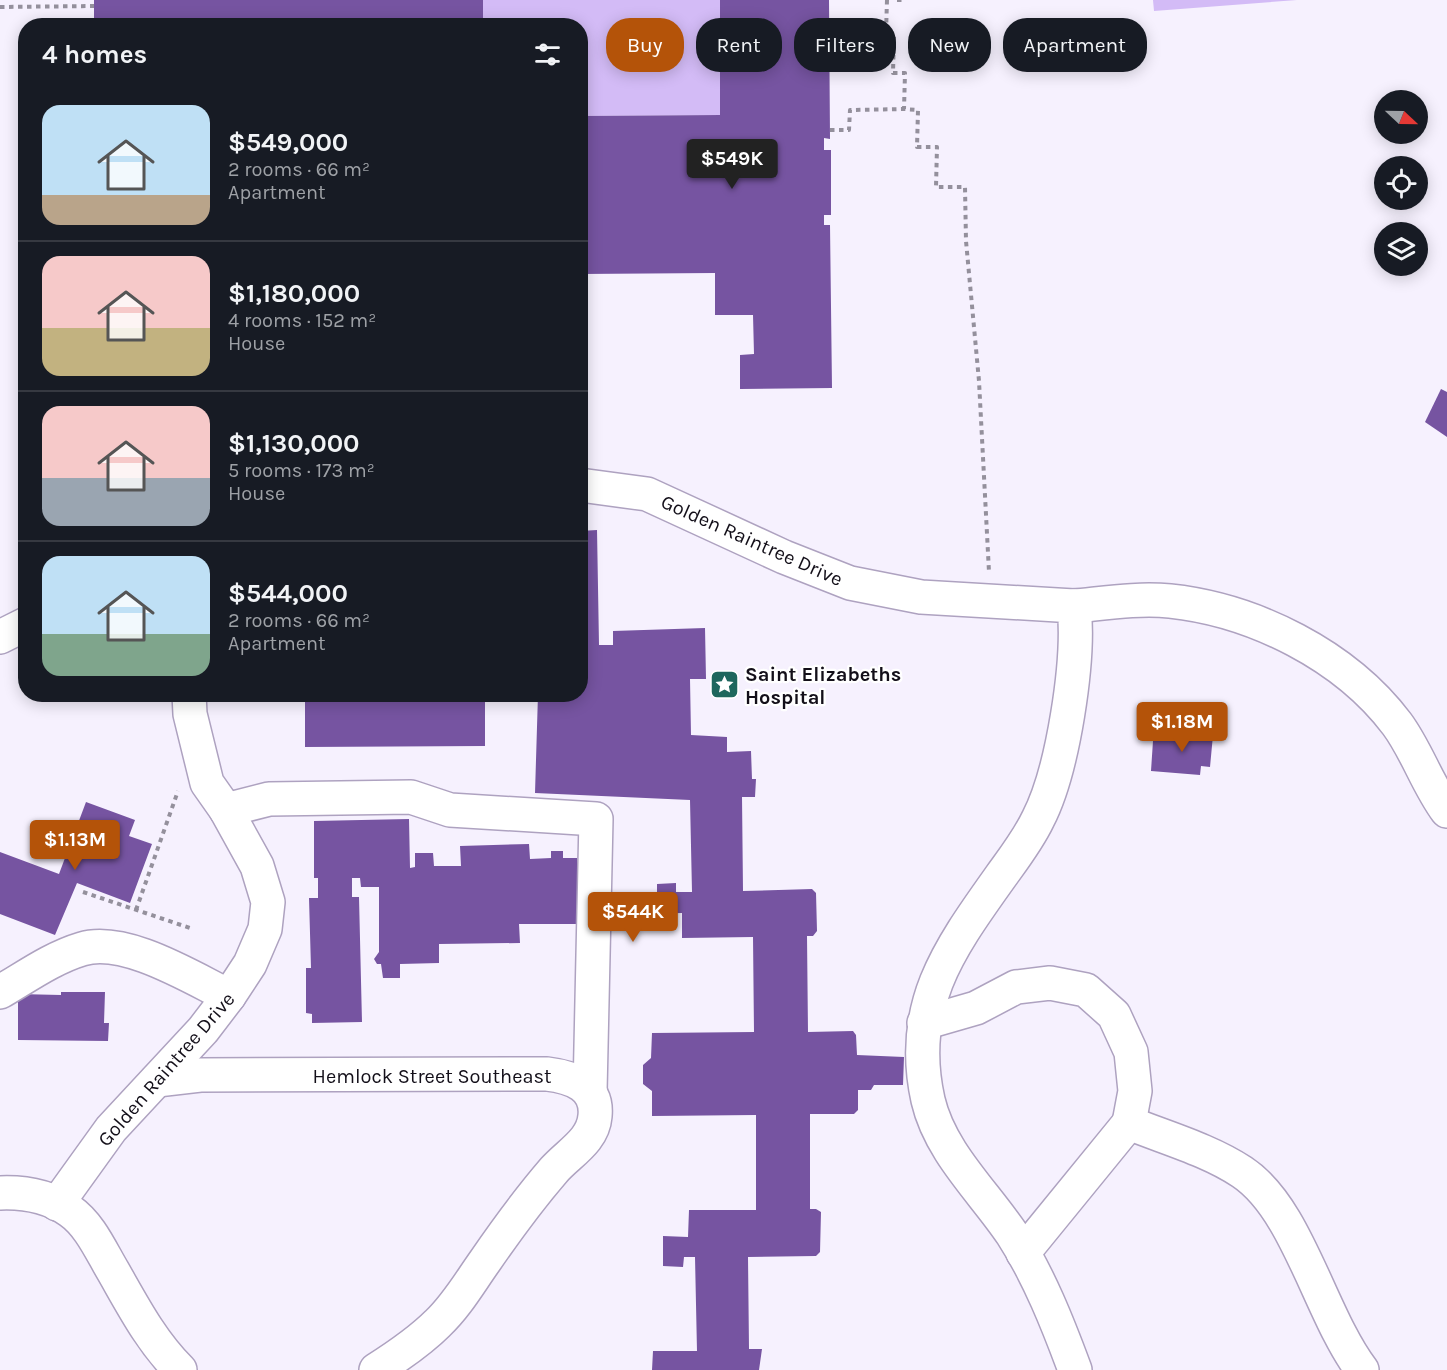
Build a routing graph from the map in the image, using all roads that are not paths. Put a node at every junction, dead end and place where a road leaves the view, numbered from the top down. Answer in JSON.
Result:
{"nodes":[{"id":1,"x":588,"y":485,"type":"edge"},
{"id":2,"x":1074,"y":606,"type":"junction"},
{"id":3,"x":18,"y":628,"type":"edge"},
{"id":4,"x":0,"y":636,"type":"edge"},
{"id":5,"x":189,"y":702,"type":"edge"},
{"id":6,"x":226,"y":810,"type":"junction"},
{"id":7,"x":1447,"y":811,"type":"edge"},
{"id":8,"x":0,"y":992,"type":"edge"},
{"id":9,"x":230,"y":996,"type":"junction"},
{"id":10,"x":924,"y":1023,"type":"junction"},
{"id":11,"x":157,"y":1080,"type":"junction"},
{"id":12,"x":590,"y":1092,"type":"junction"},
{"id":13,"x":1129,"y":1123,"type":"junction"},
{"id":14,"x":0,"y":1193,"type":"edge"},
{"id":15,"x":57,"y":1204,"type":"junction"},
{"id":16,"x":1023,"y":1253,"type":"junction"},
{"id":17,"x":180,"y":1370,"type":"edge"},
{"id":18,"x":376,"y":1370,"type":"edge"},
{"id":19,"x":1075,"y":1370,"type":"edge"},
{"id":20,"x":1362,"y":1370,"type":"edge"}],
"edges":[{"from":1,"to":2,"type":"lane","name":"Golden Raintree Drive"},
{"from":2,"to":7,"type":"lane","name":"Golden Raintree Drive"},
{"from":2,"to":10,"type":"lane"},
{"from":3,"to":4,"type":"lane"},
{"from":5,"to":6,"type":"lane","name":"Golden Raintree Drive"},
{"from":6,"to":9,"type":"lane","name":"Golden Raintree Drive"},
{"from":6,"to":12,"type":"lane"},
{"from":8,"to":9,"type":"lane"},
{"from":9,"to":11,"type":"lane","name":"Golden Raintree Drive"},
{"from":10,"to":13,"type":"lane"},
{"from":10,"to":16,"type":"lane"},
{"from":11,"to":12,"type":"lane","name":"Hemlock Street Southeast"},
{"from":11,"to":15,"type":"lane","name":"Golden Raintree Drive"},
{"from":12,"to":18,"type":"lane"},
{"from":13,"to":16,"type":"lane"},
{"from":13,"to":20,"type":"lane"},
{"from":14,"to":15,"type":"lane"},
{"from":15,"to":17,"type":"lane"},
{"from":16,"to":19,"type":"lane"}]}
